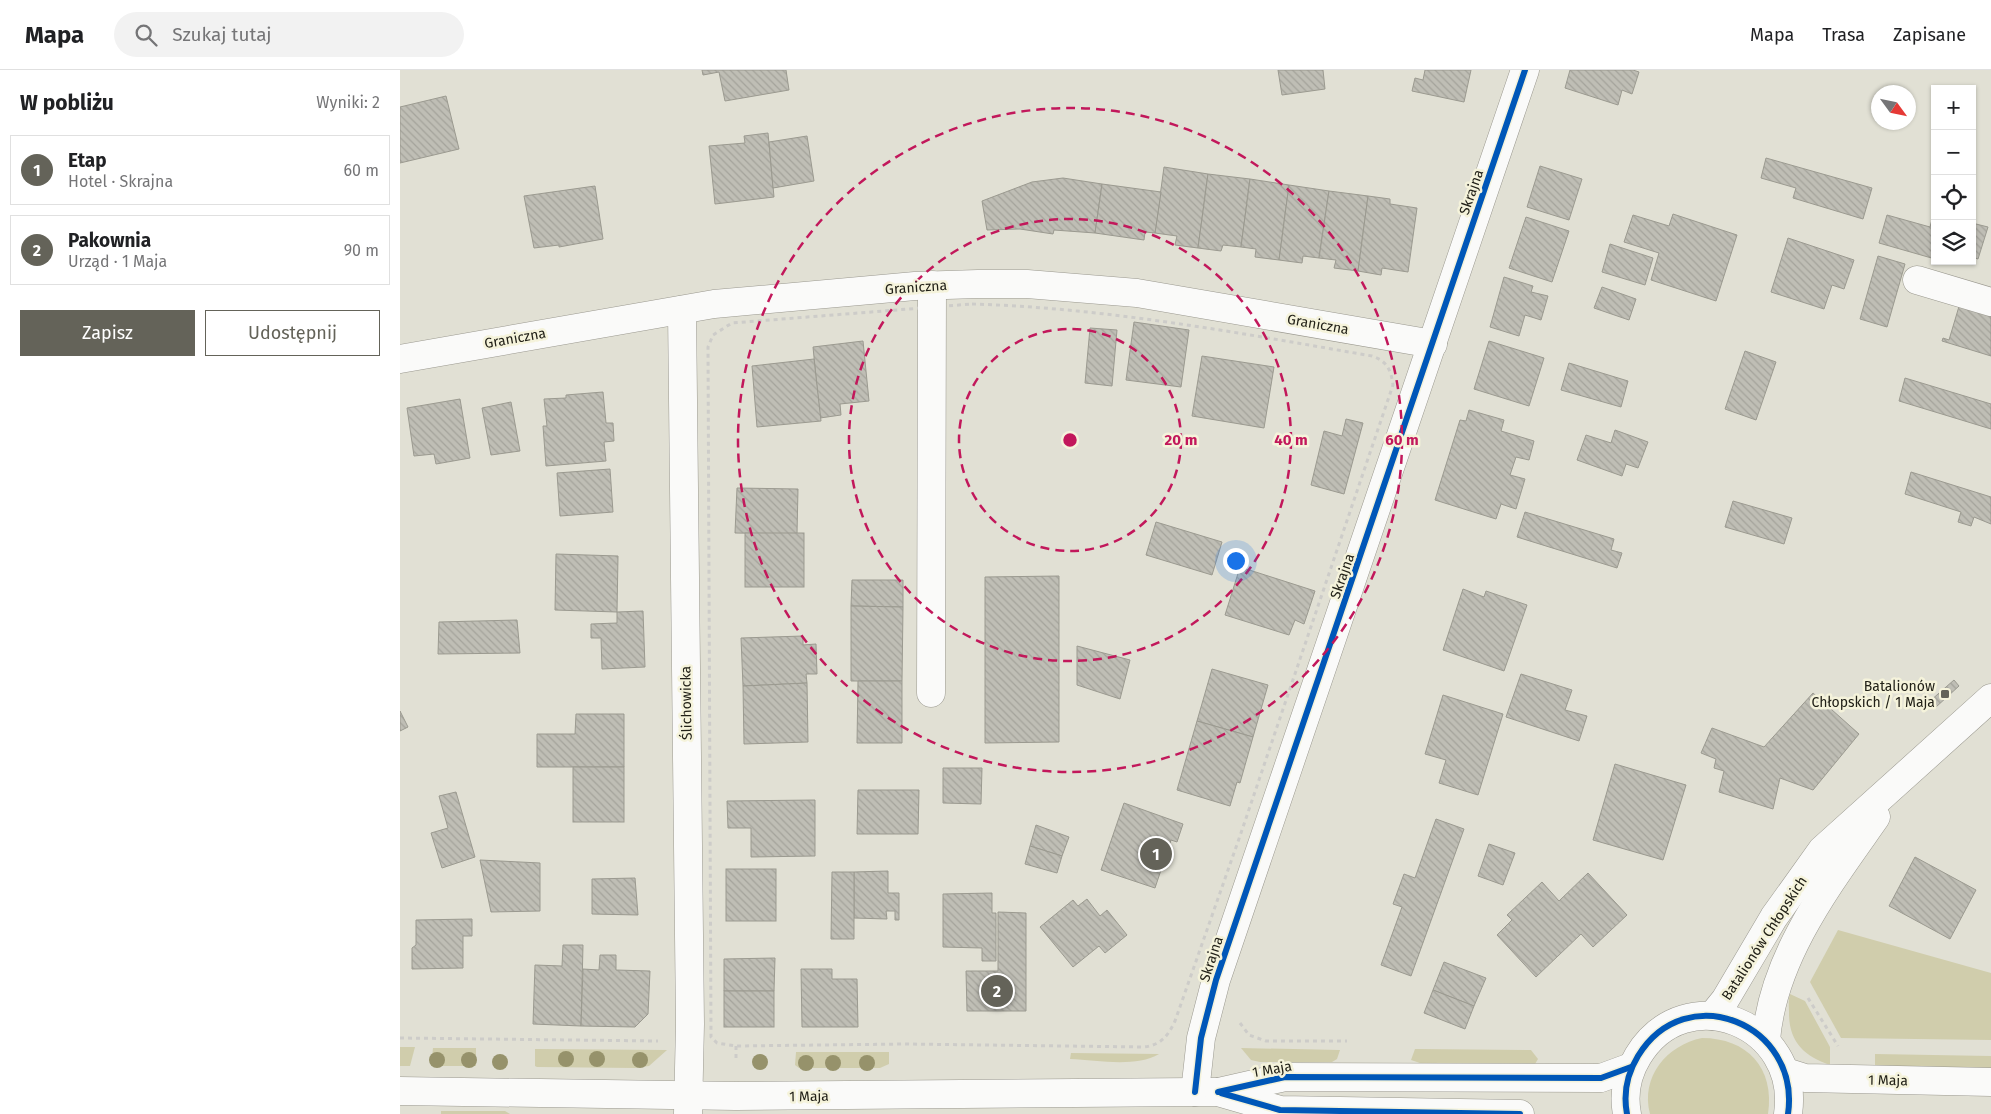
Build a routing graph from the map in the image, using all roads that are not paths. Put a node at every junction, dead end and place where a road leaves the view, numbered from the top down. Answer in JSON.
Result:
{"nodes":[{"id":1,"x":1525,"y":70,"type":"edge"},
{"id":2,"x":1917,"y":280,"type":"dead end"},
{"id":3,"x":932,"y":296,"type":"junction"},
{"id":4,"x":1991,"y":302,"type":"edge"},
{"id":5,"x":682,"y":310,"type":"junction"},
{"id":6,"x":1433,"y":344,"type":"junction"},
{"id":7,"x":400,"y":359,"type":"edge"},
{"id":8,"x":931,"y":693,"type":"dead end"},
{"id":9,"x":1991,"y":698,"type":"edge"},
{"id":10,"x":1903,"y":779,"type":"junction"},
{"id":11,"x":1712,"y":1016,"type":"junction"},
{"id":12,"x":1766,"y":1040,"type":"junction"},
{"id":13,"x":1631,"y":1066,"type":"junction"},
{"id":14,"x":1786,"y":1072,"type":"junction"},
{"id":15,"x":1991,"y":1082,"type":"edge"},
{"id":16,"x":400,"y":1091,"type":"edge"},
{"id":17,"x":1207,"y":1092,"type":"junction"},
{"id":18,"x":688,"y":1105,"type":"edge"},
{"id":19,"x":1520,"y":1114,"type":"edge"},
{"id":20,"x":1627,"y":1114,"type":"edge"},
{"id":21,"x":1788,"y":1114,"type":"edge"}],
"edges":[{"from":1,"to":6,"type":"street","name":"Skrajna"},
{"from":2,"to":4,"type":"street"},
{"from":3,"to":5,"type":"street","name":"Graniczna"},
{"from":3,"to":6,"type":"street","name":"Graniczna"},
{"from":3,"to":8,"type":"street"},
{"from":5,"to":7,"type":"street","name":"Graniczna"},
{"from":5,"to":18,"type":"street","name":"Ślichowicka"},
{"from":6,"to":17,"type":"street","name":"Skrajna"},
{"from":9,"to":10,"type":"street","name":"Batalionów Chłopskich"},
{"from":10,"to":11,"type":"street","name":"Batalionów Chłopskich"},
{"from":10,"to":12,"type":"street","name":"Batalionów Chłopskich"},
{"from":11,"to":12,"type":"street"},
{"from":11,"to":13,"type":"street"},
{"from":12,"to":14,"type":"street"},
{"from":13,"to":17,"type":"street","name":"1 Maja"},
{"from":13,"to":20,"type":"street"},
{"from":14,"to":15,"type":"street","name":"1 Maja"},
{"from":14,"to":21,"type":"street"},
{"from":16,"to":18,"type":"street","name":"1 Maja"},
{"from":17,"to":18,"type":"street","name":"1 Maja"},
{"from":17,"to":19,"type":"street","name":"1 Maja"}]}
